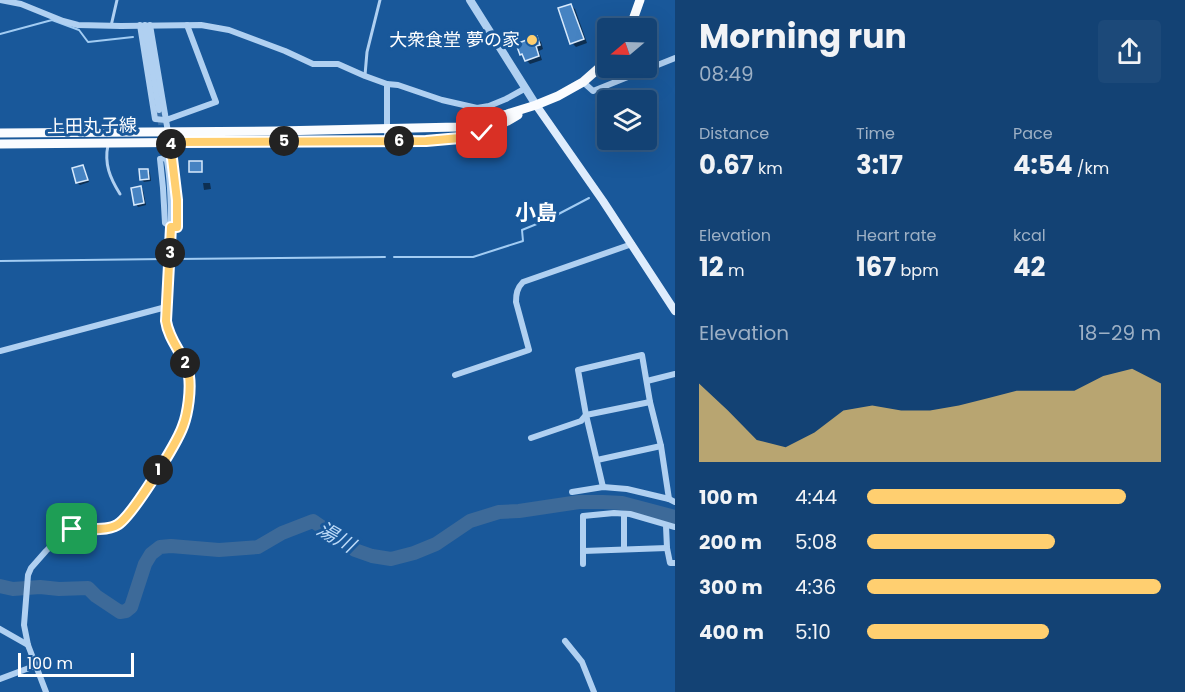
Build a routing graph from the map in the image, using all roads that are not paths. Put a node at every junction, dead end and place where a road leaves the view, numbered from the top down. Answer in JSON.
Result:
{"nodes":[{"id":1,"x":0,"y":0,"type":"edge"},
{"id":2,"x":117,"y":0,"type":"edge"},
{"id":3,"x":380,"y":0,"type":"edge"},
{"id":4,"x":470,"y":0,"type":"edge"},
{"id":5,"x":640,"y":0,"type":"edge"},
{"id":6,"x":634,"y":18,"type":"edge"},
{"id":7,"x":145,"y":25,"type":"junction"},
{"id":8,"x":187,"y":25,"type":"junction"},
{"id":9,"x":111,"y":26,"type":"junction"},
{"id":10,"x":675,"y":58,"type":"edge"},
{"id":11,"x":597,"y":70,"type":"edge"},
{"id":12,"x":365,"y":76,"type":"junction"},
{"id":13,"x":583,"y":82,"type":"junction"},
{"id":14,"x":387,"y":84,"type":"junction"},
{"id":15,"x":526,"y":88,"type":"junction"},
{"id":16,"x":536,"y":105,"type":"junction"},
{"id":17,"x":159,"y":110,"type":"tunnel mouth"},
{"id":18,"x":166,"y":120,"type":"junction"},
{"id":19,"x":387,"y":128,"type":"junction"},
{"id":20,"x":0,"y":133,"type":"edge"},
{"id":21,"x":169,"y":137,"type":"junction"},
{"id":22,"x":387,"y":141,"type":"junction"},
{"id":23,"x":109,"y":143,"type":"junction"},
{"id":24,"x":0,"y":144,"type":"edge"},
{"id":25,"x":170,"y":159,"type":"junction"},
{"id":26,"x":120,"y":194,"type":"dead end"},
{"id":27,"x":171,"y":227,"type":"junction"},
{"id":28,"x":632,"y":244,"type":"junction"},
{"id":29,"x":166,"y":307,"type":"junction"},
{"id":30,"x":674,"y":308,"type":"edge"},
{"id":31,"x":0,"y":351,"type":"edge"},
{"id":32,"x":675,"y":374,"type":"edge"},
{"id":33,"x":455,"y":375,"type":"dead end"},
{"id":34,"x":647,"y":381,"type":"junction"},
{"id":35,"x":650,"y":402,"type":"junction"},
{"id":36,"x":586,"y":416,"type":"junction"},
{"id":37,"x":531,"y":438,"type":"dead end"},
{"id":38,"x":661,"y":446,"type":"junction"},
{"id":39,"x":597,"y":460,"type":"junction"},
{"id":40,"x":603,"y":487,"type":"junction"},
{"id":41,"x":572,"y":492,"type":"dead end"},
{"id":42,"x":672,"y":501,"type":"edge"},
{"id":43,"x":624,"y":514,"type":"junction"},
{"id":44,"x":666,"y":526,"type":"junction"},
{"id":45,"x":675,"y":527,"type":"edge"},
{"id":46,"x":667,"y":548,"type":"junction"},
{"id":47,"x":624,"y":549,"type":"junction"},
{"id":48,"x":583,"y":550,"type":"junction"},
{"id":49,"x":675,"y":563,"type":"edge"},
{"id":50,"x":583,"y":564,"type":"dead end"},
{"id":51,"x":0,"y":629,"type":"edge"},
{"id":52,"x":565,"y":641,"type":"dead end"},
{"id":53,"x":28,"y":645,"type":"junction"},
{"id":54,"x":37,"y":665,"type":"junction"},
{"id":55,"x":0,"y":679,"type":"edge"},
{"id":56,"x":46,"y":692,"type":"edge"},
{"id":57,"x":594,"y":692,"type":"edge"}],
"edges":[{"from":1,"to":9,"type":"street"},
{"from":2,"to":9,"type":"lane"},
{"from":3,"to":12,"type":"lane"},
{"from":4,"to":15,"type":"street"},
{"from":5,"to":6,"type":"main road"},
{"from":7,"to":8,"type":"street"},
{"from":7,"to":9,"type":"street"},
{"from":7,"to":17,"type":"street"},
{"from":7,"to":18,"type":"street"},
{"from":7,"to":18,"type":"street"},
{"from":8,"to":12,"type":"street"},
{"from":8,"to":18,"type":"street"},
{"from":10,"to":13,"type":"street"},
{"from":11,"to":13,"type":"main road","name":"上田丸子線"},
{"from":12,"to":14,"type":"street"},
{"from":13,"to":16,"type":"main road","name":"上田丸子線"},
{"from":14,"to":15,"type":"street"},
{"from":14,"to":19,"type":"street"},
{"from":15,"to":16,"type":"street"},
{"from":16,"to":19,"type":"main road","name":"上田丸子線"},
{"from":16,"to":22,"type":"main road","name":"上田丸子線"},
{"from":16,"to":28,"type":"main road"},
{"from":18,"to":21,"type":"street"},
{"from":19,"to":21,"type":"main road","name":"上田丸子線"},
{"from":19,"to":22,"type":"street"},
{"from":20,"to":21,"type":"main road","name":"上田丸子線"},
{"from":21,"to":22,"type":"main road","name":"上田丸子線"},
{"from":21,"to":23,"type":"main road","name":"上田丸子線"},
{"from":21,"to":25,"type":"street"},
{"from":23,"to":24,"type":"main road","name":"上田丸子線"},
{"from":23,"to":26,"type":"lane"},
{"from":25,"to":27,"type":"street"},
{"from":25,"to":27,"type":"street"},
{"from":27,"to":29,"type":"street"},
{"from":28,"to":30,"type":"main road"},
{"from":28,"to":33,"type":"street"},
{"from":29,"to":31,"type":"street"},
{"from":29,"to":53,"type":"street"},
{"from":32,"to":34,"type":"street"},
{"from":34,"to":35,"type":"street"},
{"from":34,"to":36,"type":"street"},
{"from":35,"to":36,"type":"street"},
{"from":35,"to":38,"type":"street"},
{"from":36,"to":37,"type":"street"},
{"from":36,"to":39,"type":"street"},
{"from":38,"to":39,"type":"street"},
{"from":38,"to":42,"type":"street"},
{"from":39,"to":40,"type":"street"},
{"from":40,"to":41,"type":"street"},
{"from":40,"to":42,"type":"street"},
{"from":43,"to":44,"type":"street"},
{"from":43,"to":47,"type":"street"},
{"from":43,"to":48,"type":"street"},
{"from":44,"to":45,"type":"street"},
{"from":44,"to":46,"type":"street"},
{"from":46,"to":47,"type":"street"},
{"from":46,"to":49,"type":"street"},
{"from":47,"to":48,"type":"street"},
{"from":48,"to":50,"type":"street"},
{"from":51,"to":53,"type":"street"},
{"from":52,"to":57,"type":"street"},
{"from":53,"to":54,"type":"street"},
{"from":54,"to":55,"type":"street"},
{"from":54,"to":56,"type":"street"}]}
